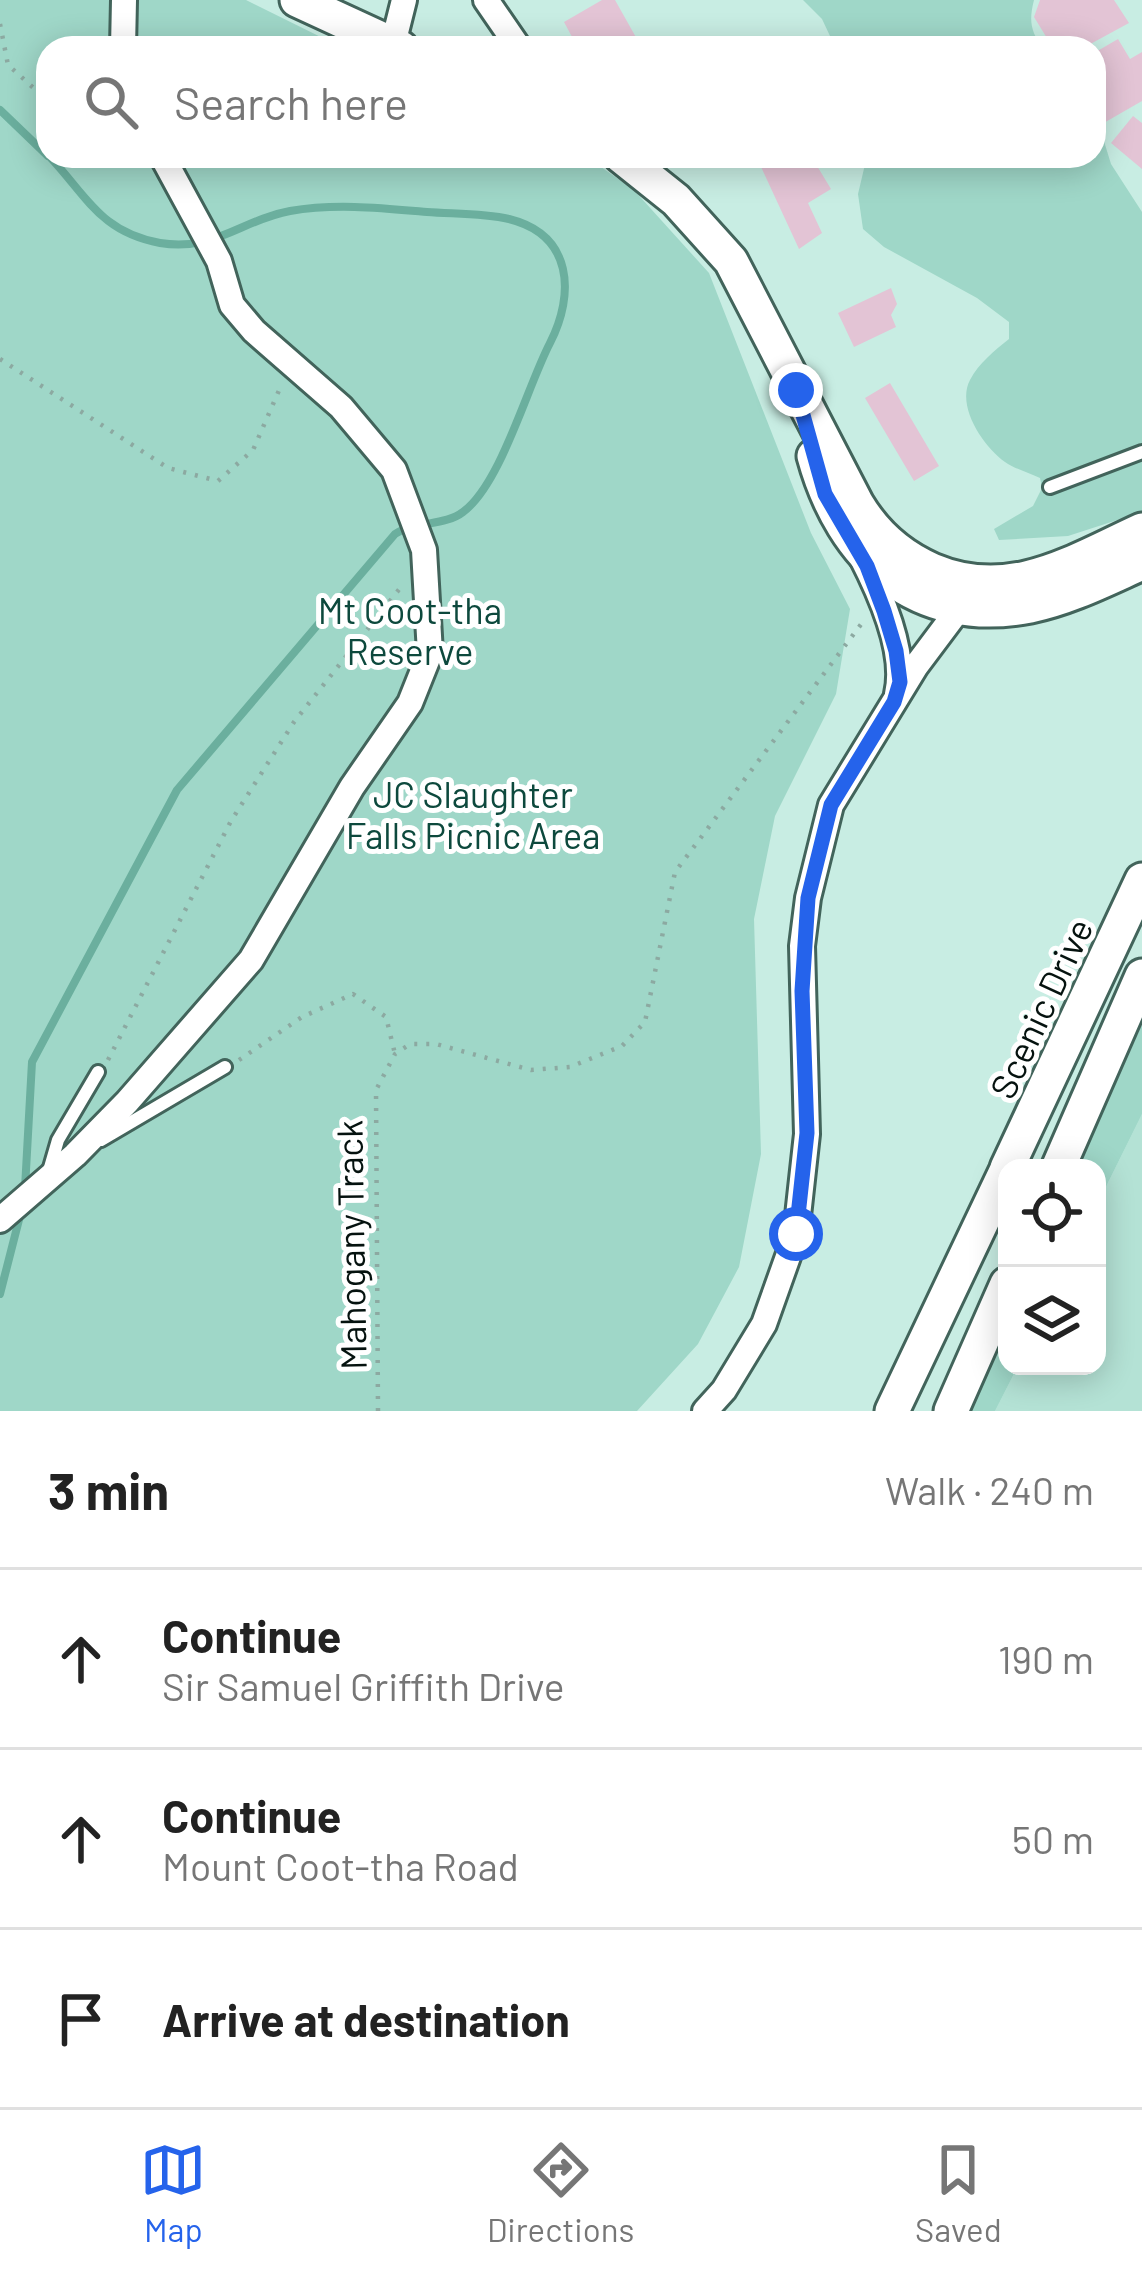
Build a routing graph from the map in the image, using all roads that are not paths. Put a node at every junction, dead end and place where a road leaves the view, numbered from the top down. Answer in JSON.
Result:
{"nodes":[{"id":1,"x":124,"y":0,"type":"edge"},
{"id":2,"x":297,"y":0,"type":"edge"},
{"id":3,"x":404,"y":0,"type":"edge"},
{"id":4,"x":487,"y":0,"type":"edge"},
{"id":5,"x":123,"y":36,"type":"edge"},
{"id":6,"x":375,"y":36,"type":"edge"},
{"id":7,"x":399,"y":36,"type":"edge"},
{"id":8,"x":511,"y":36,"type":"edge"},
{"id":9,"x":169,"y":168,"type":"edge"},
{"id":10,"x":636,"y":168,"type":"edge"},
{"id":11,"x":796,"y":390,"type":"junction"},
{"id":12,"x":1142,"y":452,"type":"edge"},
{"id":13,"x":1050,"y":487,"type":"dead end"},
{"id":14,"x":1142,"y":530,"type":"edge"},
{"id":15,"x":859,"y":550,"type":"junction"},
{"id":16,"x":1142,"y":563,"type":"edge"},
{"id":17,"x":974,"y":595,"type":"junction"},
{"id":18,"x":894,"y":702,"type":"junction"},
{"id":19,"x":1142,"y":880,"type":"edge"},
{"id":20,"x":1142,"y":976,"type":"edge"},
{"id":21,"x":225,"y":1067,"type":"road end"},
{"id":22,"x":98,"y":1072,"type":"road end"},
{"id":23,"x":74,"y":1156,"type":"junction"},
{"id":24,"x":1011,"y":1159,"type":"edge"},
{"id":25,"x":1062,"y":1159,"type":"edge"},
{"id":26,"x":47,"y":1178,"type":"junction"},
{"id":27,"x":998,"y":1187,"type":"edge"},
{"id":28,"x":4,"y":1216,"type":"edge"},
{"id":29,"x":998,"y":1304,"type":"edge"},
{"id":30,"x":706,"y":1411,"type":"edge"},
{"id":31,"x":892,"y":1411,"type":"edge"},
{"id":32,"x":951,"y":1411,"type":"edge"}],
"edges":[{"from":1,"to":5,"type":"street"},
{"from":2,"to":6,"type":"main road"},
{"from":3,"to":7,"type":"street"},
{"from":4,"to":8,"type":"street"},
{"from":9,"to":23,"type":"street"},
{"from":10,"to":11,"type":"main road"},
{"from":11,"to":15,"type":"main road"},
{"from":11,"to":17,"type":"main road"},
{"from":12,"to":13,"type":"lane"},
{"from":14,"to":17,"type":"main road"},
{"from":15,"to":17,"type":"main road"},
{"from":15,"to":18,"type":"street"},
{"from":16,"to":17,"type":"main road"},
{"from":17,"to":18,"type":"street"},
{"from":18,"to":30,"type":"street"},
{"from":19,"to":24,"type":"main road","name":"Scenic Drive"},
{"from":20,"to":25,"type":"main road"},
{"from":21,"to":23,"type":"lane"},
{"from":22,"to":26,"type":"lane"},
{"from":23,"to":26,"type":"street"},
{"from":26,"to":28,"type":"street"},
{"from":27,"to":31,"type":"main road","name":"Scenic Drive"},
{"from":29,"to":32,"type":"main road"}]}
